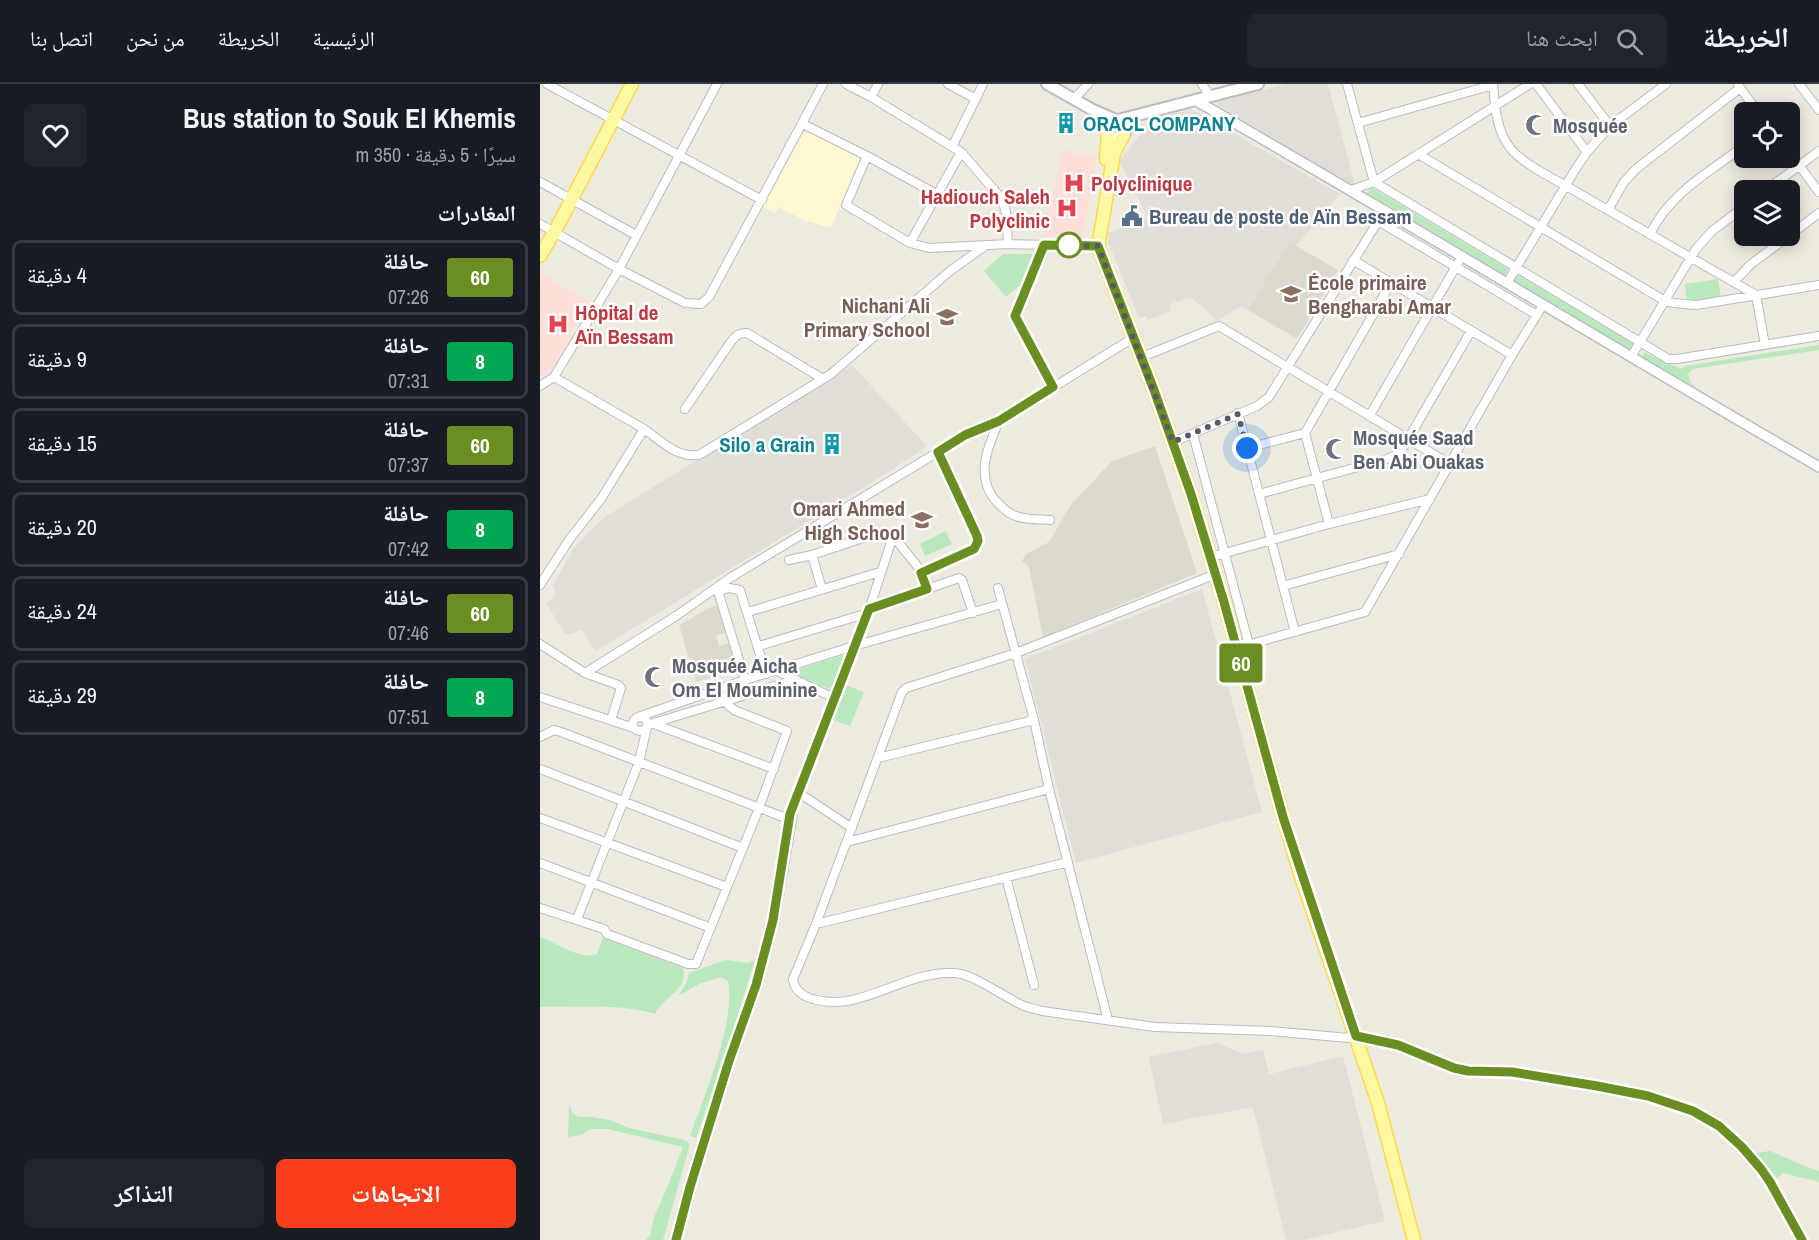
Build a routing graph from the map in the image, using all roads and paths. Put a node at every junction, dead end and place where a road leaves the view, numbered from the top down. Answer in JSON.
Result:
{"nodes":[{"id":1,"x":545,"y":84,"type":"edge"},
{"id":2,"x":632,"y":84,"type":"edge"},
{"id":3,"x":717,"y":84,"type":"edge"},
{"id":4,"x":823,"y":84,"type":"edge"},
{"id":5,"x":846,"y":84,"type":"edge"},
{"id":6,"x":878,"y":84,"type":"edge"},
{"id":7,"x":948,"y":84,"type":"edge"},
{"id":8,"x":983,"y":84,"type":"edge"},
{"id":9,"x":1047,"y":84,"type":"edge"},
{"id":10,"x":1088,"y":84,"type":"edge"},
{"id":11,"x":1202,"y":84,"type":"edge"},
{"id":12,"x":1258,"y":84,"type":"edge"},
{"id":13,"x":1347,"y":84,"type":"edge"},
{"id":14,"x":1530,"y":84,"type":"edge"},
{"id":15,"x":1536,"y":84,"type":"edge"},
{"id":16,"x":1578,"y":84,"type":"edge"},
{"id":17,"x":1666,"y":84,"type":"edge"},
{"id":18,"x":1799,"y":84,"type":"edge"},
{"id":19,"x":1493,"y":85,"type":"edge"},
{"id":20,"x":1738,"y":86,"type":"edge"},
{"id":21,"x":540,"y":92,"type":"edge"},
{"id":22,"x":1210,"y":96,"type":"junction"},
{"id":23,"x":872,"y":97,"type":"junction"},
{"id":24,"x":975,"y":99,"type":"junction"},
{"id":25,"x":1074,"y":99,"type":"junction"},
{"id":26,"x":1195,"y":100,"type":"junction"},
{"id":27,"x":1750,"y":102,"type":"edge"},
{"id":28,"x":1494,"y":106,"type":"junction"},
{"id":29,"x":1093,"y":110,"type":"junction"},
{"id":30,"x":1819,"y":110,"type":"edge"},
{"id":31,"x":1141,"y":114,"type":"junction"},
{"id":32,"x":613,"y":119,"type":"junction"},
{"id":33,"x":1117,"y":120,"type":"junction"},
{"id":34,"x":1358,"y":123,"type":"junction"},
{"id":35,"x":802,"y":124,"type":"junction"},
{"id":36,"x":1610,"y":126,"type":"junction"},
{"id":37,"x":1108,"y":131,"type":"junction"},
{"id":38,"x":1125,"y":132,"type":"junction"},
{"id":39,"x":953,"y":145,"type":"junction"},
{"id":40,"x":1819,"y":151,"type":"edge"},
{"id":41,"x":961,"y":152,"type":"junction"},
{"id":42,"x":1587,"y":152,"type":"junction"},
{"id":43,"x":1418,"y":153,"type":"junction"},
{"id":44,"x":1734,"y":153,"type":"edge"},
{"id":45,"x":678,"y":155,"type":"junction"},
{"id":46,"x":867,"y":156,"type":"junction"},
{"id":47,"x":1800,"y":165,"type":"edge"},
{"id":48,"x":1800,"y":167,"type":"edge"},
{"id":49,"x":1796,"y":168,"type":"edge"},
{"id":50,"x":1780,"y":180,"type":"edge"},
{"id":51,"x":540,"y":182,"type":"edge"},
{"id":52,"x":1374,"y":182,"type":"junction"},
{"id":53,"x":1566,"y":185,"type":"junction"},
{"id":54,"x":1352,"y":190,"type":"junction"},
{"id":55,"x":1819,"y":192,"type":"edge"},
{"id":56,"x":938,"y":195,"type":"junction"},
{"id":57,"x":572,"y":198,"type":"junction"},
{"id":58,"x":762,"y":200,"type":"junction"},
{"id":59,"x":1385,"y":210,"type":"junction"},
{"id":60,"x":1608,"y":210,"type":"junction"},
{"id":61,"x":1819,"y":213,"type":"edge"},
{"id":62,"x":1734,"y":214,"type":"edge"},
{"id":63,"x":1378,"y":221,"type":"junction"},
{"id":64,"x":540,"y":224,"type":"edge"},
{"id":65,"x":1541,"y":227,"type":"junction"},
{"id":66,"x":555,"y":231,"type":"junction"},
{"id":67,"x":1650,"y":234,"type":"junction"},
{"id":68,"x":636,"y":235,"type":"junction"},
{"id":69,"x":910,"y":243,"type":"junction"},
{"id":70,"x":1008,"y":244,"type":"junction"},
{"id":71,"x":1044,"y":245,"type":"junction"},
{"id":72,"x":985,"y":246,"type":"junction"},
{"id":73,"x":1095,"y":246,"type":"junction"},
{"id":74,"x":540,"y":256,"type":"edge"},
{"id":75,"x":1462,"y":256,"type":"junction"},
{"id":76,"x":1691,"y":258,"type":"junction"},
{"id":77,"x":1353,"y":260,"type":"junction"},
{"id":78,"x":1455,"y":267,"type":"junction"},
{"id":79,"x":1516,"y":268,"type":"junction"},
{"id":80,"x":619,"y":269,"type":"junction"},
{"id":81,"x":1734,"y":282,"type":"junction"},
{"id":82,"x":1391,"y":283,"type":"junction"},
{"id":83,"x":1507,"y":283,"type":"junction"},
{"id":84,"x":1819,"y":285,"type":"edge"},
{"id":85,"x":1756,"y":295,"type":"junction"},
{"id":86,"x":1665,"y":301,"type":"junction"},
{"id":87,"x":1543,"y":305,"type":"junction"},
{"id":88,"x":1432,"y":308,"type":"junction"},
{"id":89,"x":1537,"y":315,"type":"junction"},
{"id":90,"x":1471,"y":331,"type":"junction"},
{"id":91,"x":1819,"y":336,"type":"edge"},
{"id":92,"x":1128,"y":341,"type":"junction"},
{"id":93,"x":1640,"y":342,"type":"junction"},
{"id":94,"x":1765,"y":345,"type":"junction"},
{"id":95,"x":1512,"y":355,"type":"junction"},
{"id":96,"x":1142,"y":357,"type":"junction"},
{"id":97,"x":1630,"y":357,"type":"junction"},
{"id":98,"x":1289,"y":367,"type":"junction"},
{"id":99,"x":554,"y":377,"type":"junction"},
{"id":100,"x":823,"y":379,"type":"junction"},
{"id":101,"x":540,"y":386,"type":"edge"},
{"id":102,"x":1053,"y":387,"type":"junction"},
{"id":103,"x":1328,"y":391,"type":"junction"},
{"id":104,"x":685,"y":409,"type":"dead end"},
{"id":105,"x":1238,"y":414,"type":"junction"},
{"id":106,"x":1370,"y":415,"type":"junction"},
{"id":107,"x":999,"y":421,"type":"junction"},
{"id":108,"x":644,"y":429,"type":"junction"},
{"id":109,"x":1305,"y":433,"type":"junction"},
{"id":110,"x":1193,"y":434,"type":"junction"},
{"id":111,"x":1409,"y":439,"type":"junction"},
{"id":112,"x":1173,"y":442,"type":"junction"},
{"id":113,"x":1247,"y":448,"type":"junction"},
{"id":114,"x":938,"y":452,"type":"junction"},
{"id":115,"x":1450,"y":464,"type":"junction"},
{"id":116,"x":1819,"y":467,"type":"edge"},
{"id":117,"x":1318,"y":478,"type":"junction"},
{"id":118,"x":1259,"y":494,"type":"junction"},
{"id":119,"x":1430,"y":498,"type":"junction"},
{"id":120,"x":1050,"y":520,"type":"dead end"},
{"id":121,"x":1329,"y":524,"type":"junction"},
{"id":122,"x":893,"y":536,"type":"junction"},
{"id":123,"x":1271,"y":540,"type":"junction"},
{"id":124,"x":1225,"y":552,"type":"junction"},
{"id":125,"x":1399,"y":554,"type":"junction"},
{"id":126,"x":812,"y":555,"type":"junction"},
{"id":127,"x":1211,"y":556,"type":"junction"},
{"id":128,"x":789,"y":560,"type":"dead end"},
{"id":129,"x":880,"y":573,"type":"junction"},
{"id":130,"x":921,"y":573,"type":"junction"},
{"id":131,"x":1212,"y":575,"type":"junction"},
{"id":132,"x":540,"y":585,"type":"edge"},
{"id":133,"x":1283,"y":586,"type":"junction"},
{"id":134,"x":998,"y":588,"type":"dead end"},
{"id":135,"x":717,"y":589,"type":"junction"},
{"id":136,"x":822,"y":589,"type":"junction"},
{"id":137,"x":927,"y":589,"type":"junction"},
{"id":138,"x":1002,"y":604,"type":"junction"},
{"id":139,"x":869,"y":611,"type":"junction"},
{"id":140,"x":748,"y":612,"type":"junction"},
{"id":141,"x":973,"y":613,"type":"junction"},
{"id":142,"x":1295,"y":632,"type":"junction"},
{"id":143,"x":540,"y":644,"type":"edge"},
{"id":144,"x":759,"y":646,"type":"junction"},
{"id":145,"x":854,"y":646,"type":"junction"},
{"id":146,"x":1243,"y":646,"type":"junction"},
{"id":147,"x":1016,"y":653,"type":"junction"},
{"id":148,"x":777,"y":671,"type":"junction"},
{"id":149,"x":585,"y":673,"type":"junction"},
{"id":150,"x":766,"y":674,"type":"junction"},
{"id":151,"x":745,"y":680,"type":"junction"},
{"id":152,"x":795,"y":680,"type":"junction"},
{"id":153,"x":720,"y":689,"type":"junction"},
{"id":154,"x":540,"y":697,"type":"edge"},
{"id":155,"x":834,"y":698,"type":"junction"},
{"id":156,"x":726,"y":702,"type":"junction"},
{"id":157,"x":638,"y":717,"type":"junction"},
{"id":158,"x":611,"y":720,"type":"junction"},
{"id":159,"x":1034,"y":720,"type":"junction"},
{"id":160,"x":649,"y":725,"type":"junction"},
{"id":161,"x":634,"y":729,"type":"junction"},
{"id":162,"x":540,"y":737,"type":"edge"},
{"id":163,"x":878,"y":758,"type":"junction"},
{"id":164,"x":639,"y":762,"type":"junction"},
{"id":165,"x":540,"y":769,"type":"edge"},
{"id":166,"x":774,"y":769,"type":"junction"},
{"id":167,"x":1049,"y":789,"type":"junction"},
{"id":168,"x":799,"y":793,"type":"junction"},
{"id":169,"x":623,"y":801,"type":"junction"},
{"id":170,"x":759,"y":808,"type":"junction"},
{"id":171,"x":790,"y":814,"type":"junction"},
{"id":172,"x":540,"y":818,"type":"edge"},
{"id":173,"x":852,"y":828,"type":"junction"},
{"id":174,"x":607,"y":842,"type":"junction"},
{"id":175,"x":847,"y":842,"type":"junction"},
{"id":176,"x":743,"y":848,"type":"junction"},
{"id":177,"x":1068,"y":862,"type":"junction"},
{"id":178,"x":540,"y":863,"type":"edge"},
{"id":179,"x":1006,"y":877,"type":"junction"},
{"id":180,"x":591,"y":882,"type":"junction"},
{"id":181,"x":727,"y":887,"type":"junction"},
{"id":182,"x":540,"y":908,"type":"edge"},
{"id":183,"x":577,"y":919,"type":"junction"},
{"id":184,"x":816,"y":924,"type":"junction"},
{"id":185,"x":711,"y":928,"type":"junction"},
{"id":186,"x":1034,"y":985,"type":"dead end"},
{"id":187,"x":1108,"y":1020,"type":"junction"},
{"id":188,"x":1352,"y":1037,"type":"junction"},
{"id":189,"x":676,"y":1240,"type":"edge"},
{"id":190,"x":1405,"y":1240,"type":"edge"},
{"id":191,"x":1414,"y":1240,"type":"edge"},
{"id":192,"x":1802,"y":1240,"type":"edge"}],
"edges":[{"from":1,"to":21,"type":"street"},
{"from":1,"to":32,"type":"street"},
{"from":2,"to":32,"type":"main road"},
{"from":3,"to":45,"type":"street"},
{"from":4,"to":35,"type":"street"},
{"from":5,"to":23,"type":"street"},
{"from":6,"to":23,"type":"street"},
{"from":7,"to":24,"type":"street"},
{"from":8,"to":24,"type":"street"},
{"from":9,"to":25,"type":"main road"},
{"from":10,"to":25,"type":"street"},
{"from":11,"to":22,"type":"street"},
{"from":12,"to":22,"type":"main road"},
{"from":13,"to":34,"type":"street"},
{"from":14,"to":28,"type":"street"},
{"from":15,"to":42,"type":"street"},
{"from":16,"to":36,"type":"street"},
{"from":17,"to":36,"type":"street"},
{"from":18,"to":30,"type":"street"},
{"from":19,"to":28,"type":"street"},
{"from":19,"to":34,"type":"street"},
{"from":20,"to":27,"type":"street"},
{"from":20,"to":60,"type":"street"},
{"from":22,"to":26,"type":"main road"},
{"from":23,"to":39,"type":"street"},
{"from":24,"to":39,"type":"street"},
{"from":25,"to":29,"type":"main road"},
{"from":26,"to":31,"type":"main road"},
{"from":26,"to":54,"type":"street"},
{"from":28,"to":43,"type":"street"},
{"from":28,"to":53,"type":"street"},
{"from":29,"to":33,"type":"main road"},
{"from":29,"to":37,"type":"main road"},
{"from":31,"to":33,"type":"main road"},
{"from":31,"to":38,"type":"main road"},
{"from":32,"to":45,"type":"street"},
{"from":32,"to":57,"type":"main road"},
{"from":33,"to":37,"type":"main road"},
{"from":33,"to":38,"type":"main road"},
{"from":34,"to":52,"type":"street"},
{"from":35,"to":46,"type":"street"},
{"from":35,"to":58,"type":"street"},
{"from":36,"to":42,"type":"street"},
{"from":37,"to":38,"type":"main road"},
{"from":37,"to":73,"type":"main road"},
{"from":38,"to":73,"type":"main road"},
{"from":39,"to":41,"type":"street"},
{"from":40,"to":47,"type":"street"},
{"from":41,"to":56,"type":"street"},
{"from":41,"to":70,"type":"street"},
{"from":42,"to":53,"type":"street"},
{"from":43,"to":52,"type":"street"},
{"from":43,"to":65,"type":"street"},
{"from":44,"to":67,"type":"street"},
{"from":45,"to":58,"type":"street"},
{"from":45,"to":68,"type":"street"},
{"from":46,"to":56,"type":"street"},
{"from":46,"to":69,"type":"street"},
{"from":48,"to":55,"type":"street"},
{"from":49,"to":50,"type":"street"},
{"from":51,"to":57,"type":"street"},
{"from":52,"to":54,"type":"street"},
{"from":52,"to":79,"type":"street"},
{"from":53,"to":60,"type":"street"},
{"from":53,"to":65,"type":"street"},
{"from":54,"to":59,"type":"street"},
{"from":56,"to":69,"type":"street"},
{"from":57,"to":66,"type":"main road"},
{"from":57,"to":68,"type":"street"},
{"from":58,"to":80,"type":"street"},
{"from":59,"to":63,"type":"street"},
{"from":59,"to":75,"type":"street"},
{"from":60,"to":67,"type":"street"},
{"from":61,"to":81,"type":"street"},
{"from":62,"to":76,"type":"street"},
{"from":63,"to":77,"type":"street"},
{"from":63,"to":78,"type":"street"},
{"from":64,"to":66,"type":"street"},
{"from":65,"to":79,"type":"street"},
{"from":65,"to":86,"type":"street"},
{"from":66,"to":74,"type":"main road"},
{"from":66,"to":80,"type":"street"},
{"from":67,"to":76,"type":"street"},
{"from":68,"to":80,"type":"street"},
{"from":69,"to":72,"type":"street"},
{"from":70,"to":71,"type":"street"},
{"from":70,"to":72,"type":"street"},
{"from":71,"to":73,"type":"street"},
{"from":71,"to":102,"type":"street"},
{"from":72,"to":100,"type":"street"},
{"from":73,"to":92,"type":"main road"},
{"from":73,"to":96,"type":"main road"},
{"from":75,"to":78,"type":"street"},
{"from":75,"to":83,"type":"street"},
{"from":76,"to":81,"type":"street"},
{"from":76,"to":86,"type":"street"},
{"from":77,"to":82,"type":"street"},
{"from":77,"to":98,"type":"street"},
{"from":78,"to":88,"type":"street"},
{"from":78,"to":89,"type":"street"},
{"from":79,"to":83,"type":"street"},
{"from":79,"to":93,"type":"street"},
{"from":80,"to":99,"type":"street"},
{"from":81,"to":85,"type":"street"},
{"from":82,"to":88,"type":"street"},
{"from":82,"to":103,"type":"street"},
{"from":83,"to":87,"type":"street"},
{"from":84,"to":85,"type":"street"},
{"from":85,"to":86,"type":"street"},
{"from":85,"to":94,"type":"street"},
{"from":86,"to":93,"type":"street"},
{"from":87,"to":89,"type":"street"},
{"from":87,"to":97,"type":"street"},
{"from":88,"to":90,"type":"street"},
{"from":88,"to":106,"type":"street"},
{"from":89,"to":95,"type":"street"},
{"from":90,"to":95,"type":"street"},
{"from":90,"to":111,"type":"street"},
{"from":91,"to":94,"type":"street"},
{"from":92,"to":102,"type":"street"},
{"from":92,"to":131,"type":"main road"},
{"from":93,"to":94,"type":"street"},
{"from":93,"to":97,"type":"street"},
{"from":95,"to":115,"type":"street"},
{"from":96,"to":98,"type":"street"},
{"from":96,"to":112,"type":"main road"},
{"from":97,"to":116,"type":"street"},
{"from":98,"to":103,"type":"street"},
{"from":98,"to":105,"type":"street"},
{"from":99,"to":101,"type":"street"},
{"from":99,"to":108,"type":"street"},
{"from":100,"to":104,"type":"street"},
{"from":100,"to":108,"type":"street"},
{"from":102,"to":107,"type":"street"},
{"from":103,"to":106,"type":"street"},
{"from":103,"to":109,"type":"street"},
{"from":105,"to":110,"type":"street"},
{"from":105,"to":113,"type":"street"},
{"from":106,"to":111,"type":"street"},
{"from":107,"to":114,"type":"street"},
{"from":107,"to":120,"type":"street"},
{"from":108,"to":132,"type":"street"},
{"from":109,"to":113,"type":"street"},
{"from":109,"to":117,"type":"street"},
{"from":110,"to":112,"type":"street"},
{"from":110,"to":124,"type":"street"},
{"from":111,"to":115,"type":"street"},
{"from":111,"to":117,"type":"street"},
{"from":112,"to":127,"type":"main road"},
{"from":113,"to":118,"type":"street"},
{"from":114,"to":130,"type":"street"},
{"from":114,"to":135,"type":"street"},
{"from":115,"to":119,"type":"street"},
{"from":117,"to":118,"type":"street"},
{"from":117,"to":121,"type":"street"},
{"from":118,"to":123,"type":"street"},
{"from":119,"to":121,"type":"street"},
{"from":119,"to":125,"type":"street"},
{"from":121,"to":123,"type":"street"},
{"from":122,"to":126,"type":"street"},
{"from":122,"to":129,"type":"street"},
{"from":122,"to":130,"type":"street"},
{"from":123,"to":124,"type":"street"},
{"from":123,"to":133,"type":"street"},
{"from":124,"to":127,"type":"street"},
{"from":124,"to":146,"type":"street"},
{"from":125,"to":133,"type":"street"},
{"from":125,"to":142,"type":"street"},
{"from":126,"to":128,"type":"street"},
{"from":126,"to":136,"type":"street"},
{"from":127,"to":131,"type":"main road"},
{"from":129,"to":136,"type":"street"},
{"from":129,"to":139,"type":"street"},
{"from":130,"to":137,"type":"street"},
{"from":131,"to":146,"type":"main road"},
{"from":131,"to":147,"type":"street"},
{"from":131,"to":188,"type":"main road"},
{"from":133,"to":142,"type":"street"},
{"from":134,"to":138,"type":"street"},
{"from":135,"to":140,"type":"street"},
{"from":135,"to":149,"type":"street"},
{"from":135,"to":151,"type":"street"},
{"from":136,"to":140,"type":"street"},
{"from":137,"to":139,"type":"street"},
{"from":137,"to":141,"type":"street"},
{"from":138,"to":141,"type":"street"},
{"from":138,"to":147,"type":"street"},
{"from":139,"to":144,"type":"street"},
{"from":139,"to":145,"type":"street"},
{"from":140,"to":144,"type":"street"},
{"from":141,"to":145,"type":"street"},
{"from":142,"to":146,"type":"street"},
{"from":143,"to":149,"type":"street"},
{"from":144,"to":150,"type":"street"},
{"from":145,"to":148,"type":"street"},
{"from":145,"to":155,"type":"street"},
{"from":146,"to":188,"type":"main road"},
{"from":147,"to":159,"type":"street"},
{"from":147,"to":163,"type":"street"},
{"from":148,"to":150,"type":"street"},
{"from":148,"to":152,"type":"street"},
{"from":149,"to":158,"type":"street"},
{"from":150,"to":151,"type":"street"},
{"from":151,"to":153,"type":"street"},
{"from":152,"to":155,"type":"street"},
{"from":152,"to":156,"type":"street"},
{"from":153,"to":156,"type":"street"},
{"from":153,"to":157,"type":"street"},
{"from":154,"to":158,"type":"street"},
{"from":155,"to":168,"type":"street"},
{"from":156,"to":160,"type":"street"},
{"from":156,"to":166,"type":"street"},
{"from":157,"to":160,"type":"street"},
{"from":157,"to":161,"type":"street"},
{"from":158,"to":161,"type":"street"},
{"from":159,"to":163,"type":"street"},
{"from":159,"to":167,"type":"street"},
{"from":160,"to":161,"type":"street"},
{"from":160,"to":164,"type":"street"},
{"from":160,"to":166,"type":"street"},
{"from":162,"to":164,"type":"street"},
{"from":163,"to":173,"type":"street"},
{"from":164,"to":169,"type":"street"},
{"from":164,"to":170,"type":"street"},
{"from":165,"to":169,"type":"street"},
{"from":166,"to":170,"type":"street"},
{"from":167,"to":175,"type":"street"},
{"from":167,"to":177,"type":"street"},
{"from":168,"to":171,"type":"street"},
{"from":168,"to":173,"type":"street"},
{"from":169,"to":174,"type":"street"},
{"from":169,"to":176,"type":"street"},
{"from":170,"to":171,"type":"street"},
{"from":170,"to":176,"type":"street"},
{"from":171,"to":189,"type":"main road"},
{"from":172,"to":174,"type":"street"},
{"from":173,"to":175,"type":"street"},
{"from":174,"to":180,"type":"street"},
{"from":174,"to":181,"type":"street"},
{"from":175,"to":184,"type":"street"},
{"from":176,"to":181,"type":"street"},
{"from":177,"to":179,"type":"street"},
{"from":177,"to":187,"type":"street"},
{"from":178,"to":180,"type":"street"},
{"from":179,"to":184,"type":"street"},
{"from":179,"to":186,"type":"street"},
{"from":180,"to":183,"type":"street"},
{"from":180,"to":185,"type":"street"},
{"from":181,"to":185,"type":"street"},
{"from":182,"to":183,"type":"street"},
{"from":183,"to":185,"type":"street"},
{"from":184,"to":187,"type":"street"},
{"from":187,"to":188,"type":"street"},
{"from":188,"to":190,"type":"main road"},
{"from":188,"to":191,"type":"main road"},
{"from":188,"to":192,"type":"street"}]}
